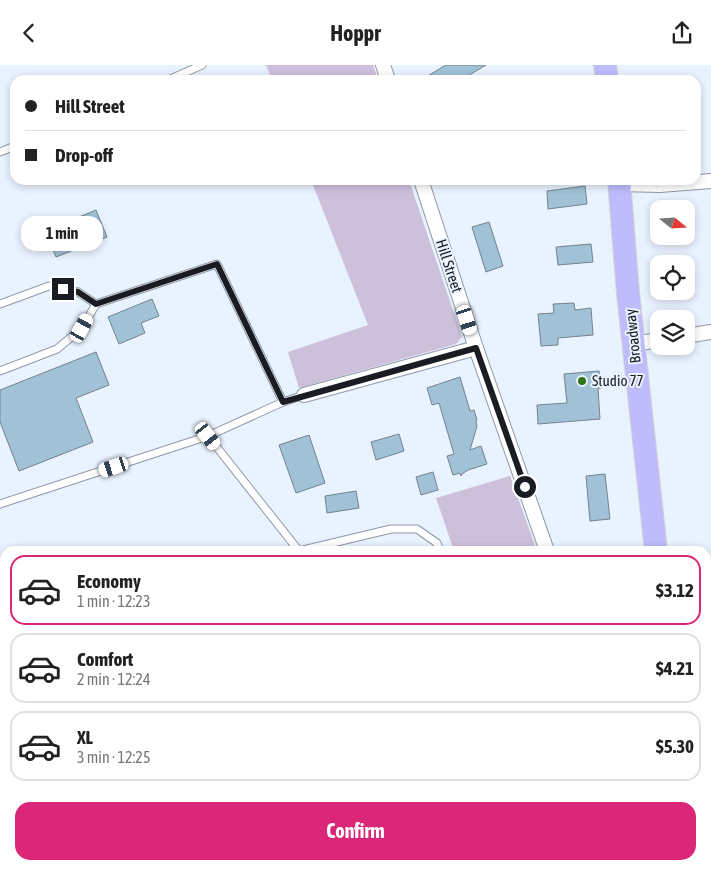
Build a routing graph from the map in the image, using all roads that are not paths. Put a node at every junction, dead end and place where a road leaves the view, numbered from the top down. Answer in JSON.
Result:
{"nodes":[{"id":1,"x":202,"y":65,"type":"edge"},
{"id":2,"x":179,"y":75,"type":"edge"},
{"id":3,"x":423,"y":185,"type":"edge"},
{"id":4,"x":619,"y":185,"type":"edge"},
{"id":5,"x":0,"y":304,"type":"edge"},
{"id":6,"x":96,"y":304,"type":"junction"},
{"id":7,"x":711,"y":332,"type":"edge"},
{"id":8,"x":695,"y":335,"type":"edge"},
{"id":9,"x":650,"y":341,"type":"edge"},
{"id":10,"x":634,"y":344,"type":"junction"},
{"id":11,"x":476,"y":348,"type":"junction"},
{"id":12,"x":0,"y":371,"type":"edge"},
{"id":13,"x":304,"y":395,"type":"joint"},
{"id":14,"x":283,"y":402,"type":"junction"},
{"id":15,"x":208,"y":436,"type":"junction"},
{"id":16,"x":0,"y":504,"type":"edge"},
{"id":17,"x":295,"y":546,"type":"edge"},
{"id":18,"x":320,"y":546,"type":"edge"},
{"id":19,"x":438,"y":546,"type":"edge"},
{"id":20,"x":545,"y":546,"type":"edge"},
{"id":21,"x":655,"y":546,"type":"edge"}],
"edges":[{"from":1,"to":2,"type":"lane"},
{"from":3,"to":11,"type":"street","name":"Hill Street"},
{"from":4,"to":10,"type":"main road","name":"Broadway"},
{"from":5,"to":6,"type":"lane"},
{"from":6,"to":12,"type":"lane"},
{"from":6,"to":14,"type":"lane"},
{"from":7,"to":8,"type":"street"},
{"from":9,"to":10,"type":"street"},
{"from":10,"to":21,"type":"main road","name":"Broadway"},
{"from":11,"to":13,"type":"street"},
{"from":11,"to":20,"type":"street","name":"Hill Street"},
{"from":13,"to":14,"type":"lane"},
{"from":14,"to":15,"type":"lane"},
{"from":15,"to":16,"type":"lane"},
{"from":15,"to":17,"type":"lane"},
{"from":18,"to":19,"type":"lane"}]}
